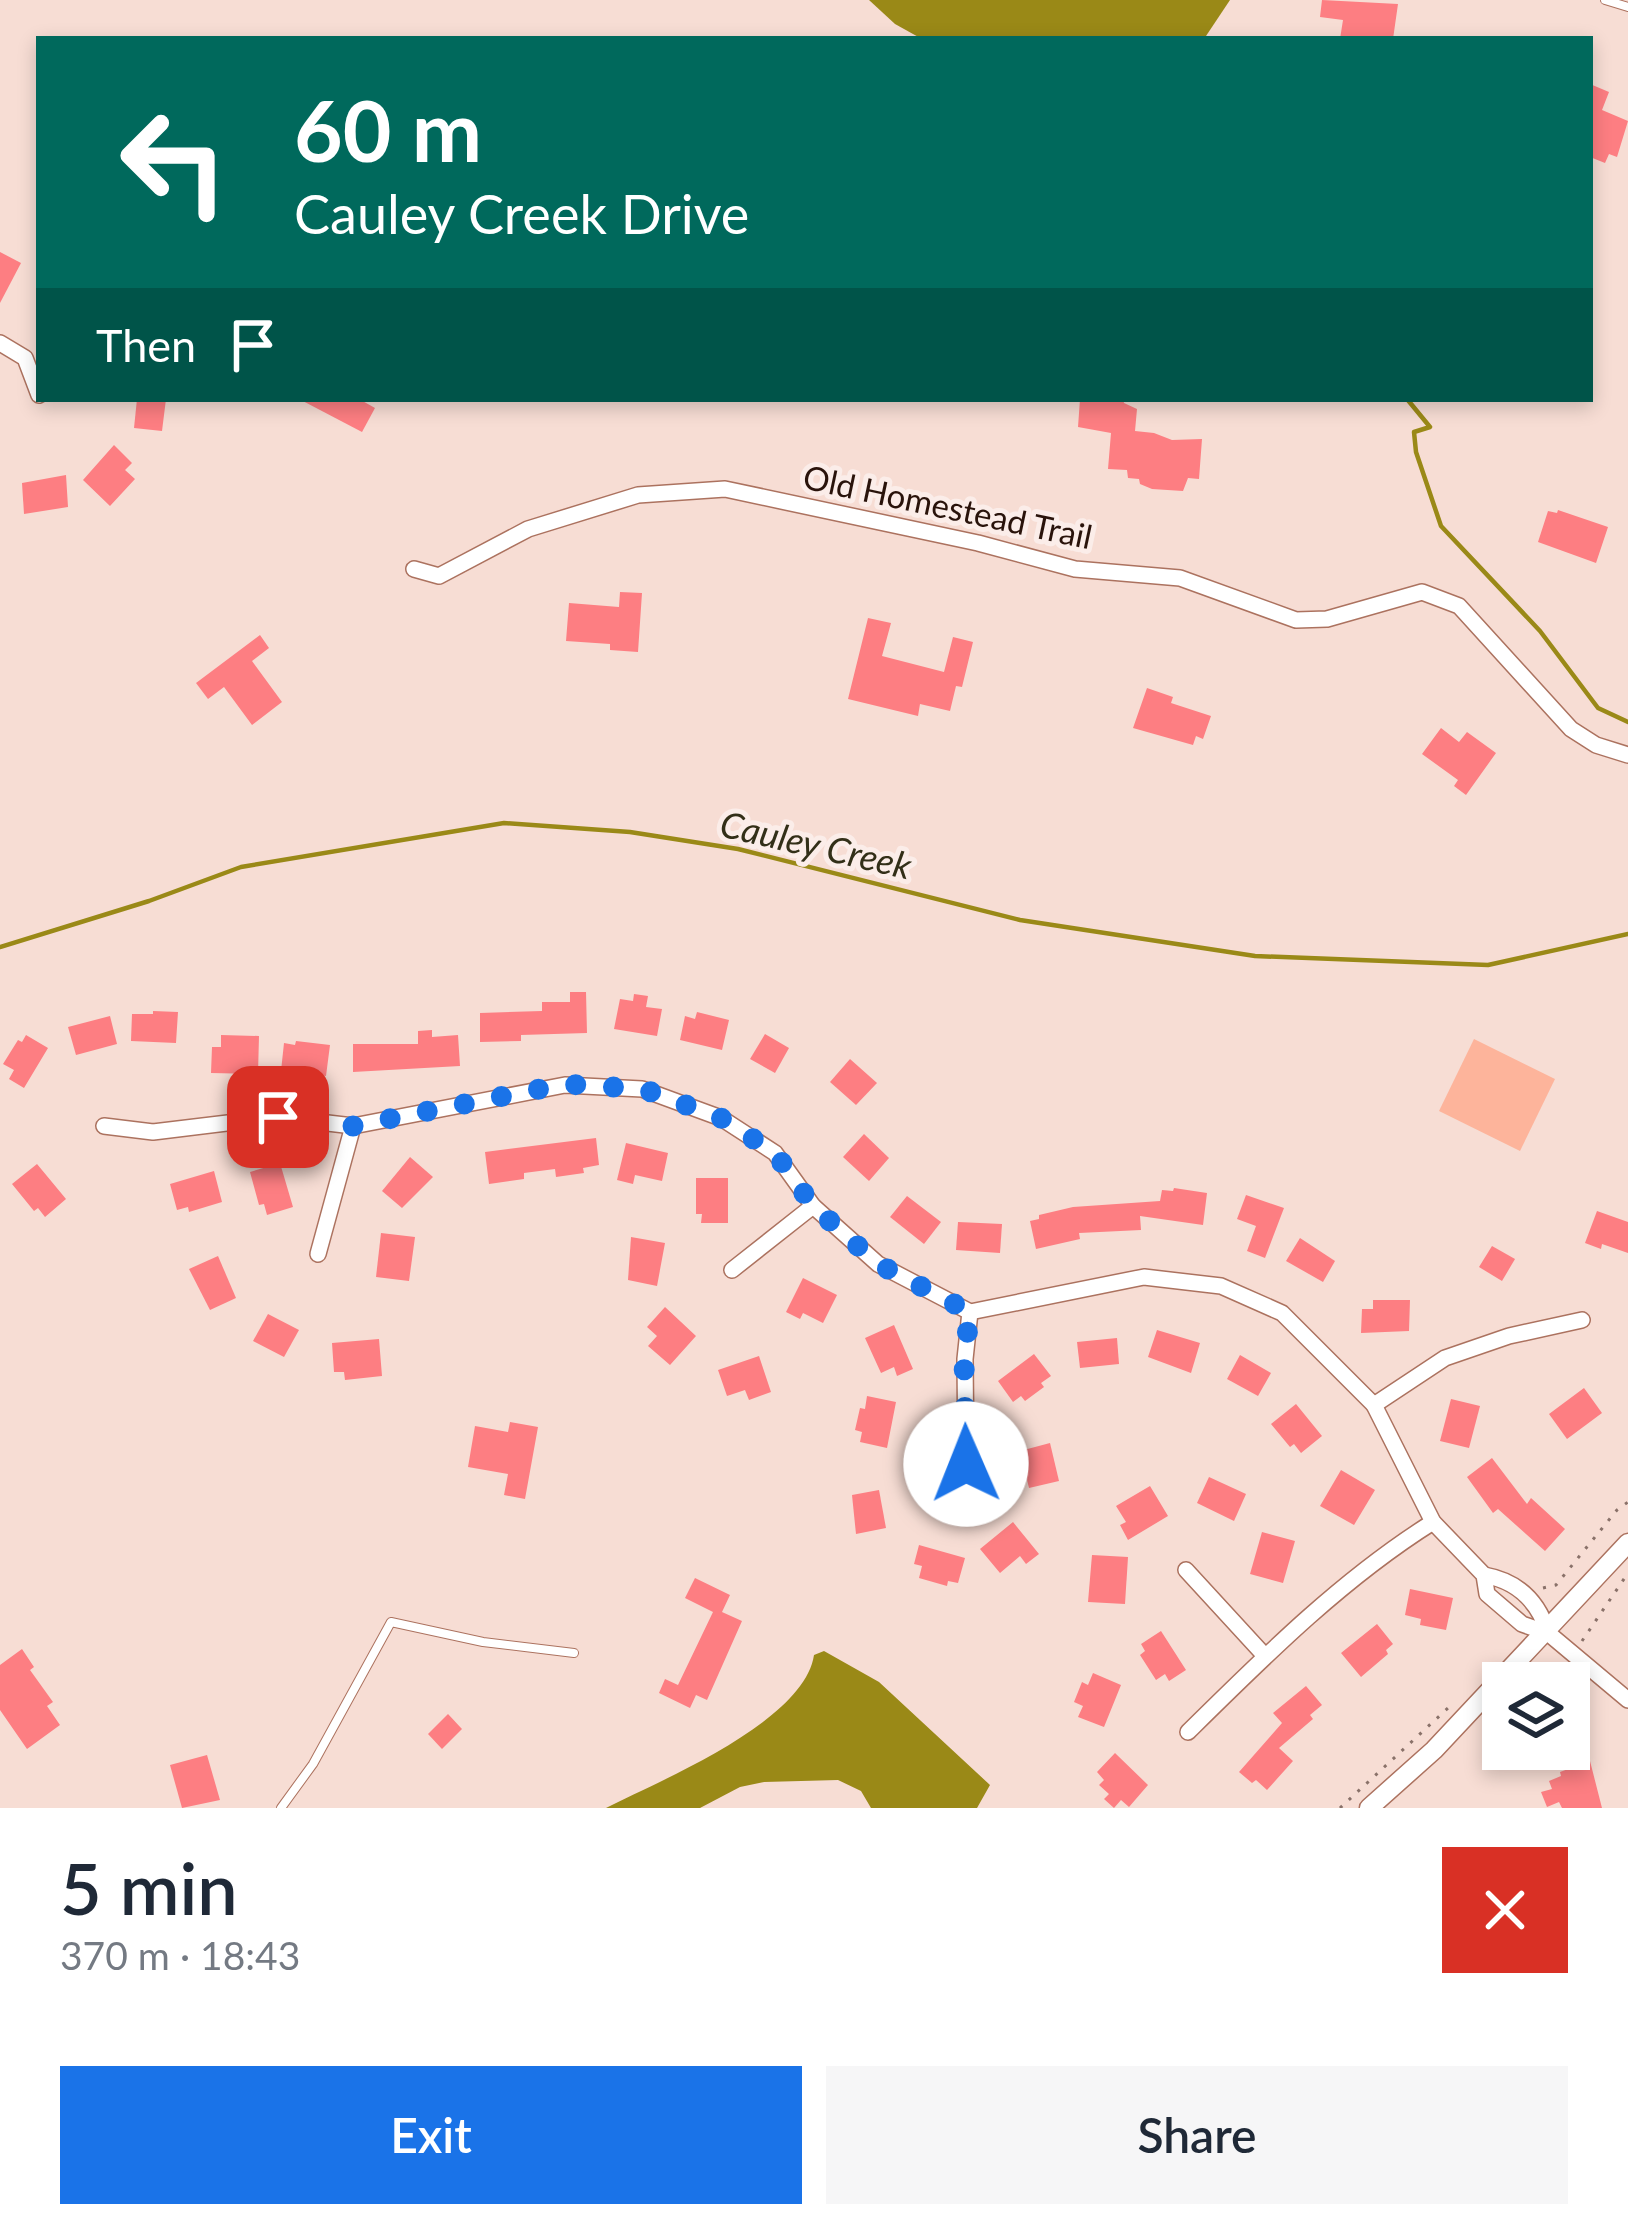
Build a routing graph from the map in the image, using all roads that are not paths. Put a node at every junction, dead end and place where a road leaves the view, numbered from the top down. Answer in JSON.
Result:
{"nodes":[{"id":1,"x":1604,"y":0,"type":"edge"},
{"id":2,"x":1628,"y":7,"type":"edge"},
{"id":3,"x":0,"y":343,"type":"edge"},
{"id":4,"x":36,"y":386,"type":"edge"},
{"id":5,"x":414,"y":569,"type":"dead end"},
{"id":6,"x":1628,"y":755,"type":"edge"},
{"id":7,"x":104,"y":1126,"type":"dead end"},
{"id":8,"x":353,"y":1126,"type":"junction"},
{"id":9,"x":813,"y":1206,"type":"junction"},
{"id":10,"x":318,"y":1254,"type":"dead end"},
{"id":11,"x":732,"y":1270,"type":"dead end"},
{"id":12,"x":970,"y":1312,"type":"junction"},
{"id":13,"x":1582,"y":1320,"type":"dead end"},
{"id":14,"x":1374,"y":1405,"type":"junction"},
{"id":15,"x":966,"y":1464,"type":"dead end"},
{"id":16,"x":1433,"y":1522,"type":"junction"},
{"id":17,"x":1628,"y":1543,"type":"edge"},
{"id":18,"x":1186,"y":1570,"type":"dead end"},
{"id":19,"x":1484,"y":1575,"type":"junction"},
{"id":20,"x":1548,"y":1633,"type":"junction"},
{"id":21,"x":574,"y":1652,"type":"dead end"},
{"id":22,"x":1265,"y":1656,"type":"junction"},
{"id":23,"x":1628,"y":1700,"type":"edge"},
{"id":24,"x":1187,"y":1732,"type":"dead end"},
{"id":25,"x":281,"y":1808,"type":"edge"},
{"id":26,"x":1369,"y":1808,"type":"edge"}],
"edges":[{"from":1,"to":2,"type":"lane"},
{"from":3,"to":4,"type":"street"},
{"from":5,"to":6,"type":"street","name":"Old Homestead Trail"},
{"from":7,"to":8,"type":"street"},
{"from":8,"to":9,"type":"street"},
{"from":8,"to":10,"type":"street"},
{"from":9,"to":11,"type":"street"},
{"from":9,"to":12,"type":"street"},
{"from":12,"to":14,"type":"street"},
{"from":12,"to":15,"type":"street"},
{"from":13,"to":14,"type":"street"},
{"from":14,"to":16,"type":"street"},
{"from":16,"to":19,"type":"street"},
{"from":16,"to":22,"type":"street"},
{"from":17,"to":20,"type":"street"},
{"from":18,"to":22,"type":"street"},
{"from":19,"to":20,"type":"street"},
{"from":19,"to":20,"type":"street"},
{"from":20,"to":23,"type":"street"},
{"from":20,"to":26,"type":"street"},
{"from":21,"to":25,"type":"lane"},
{"from":22,"to":24,"type":"street"}]}
